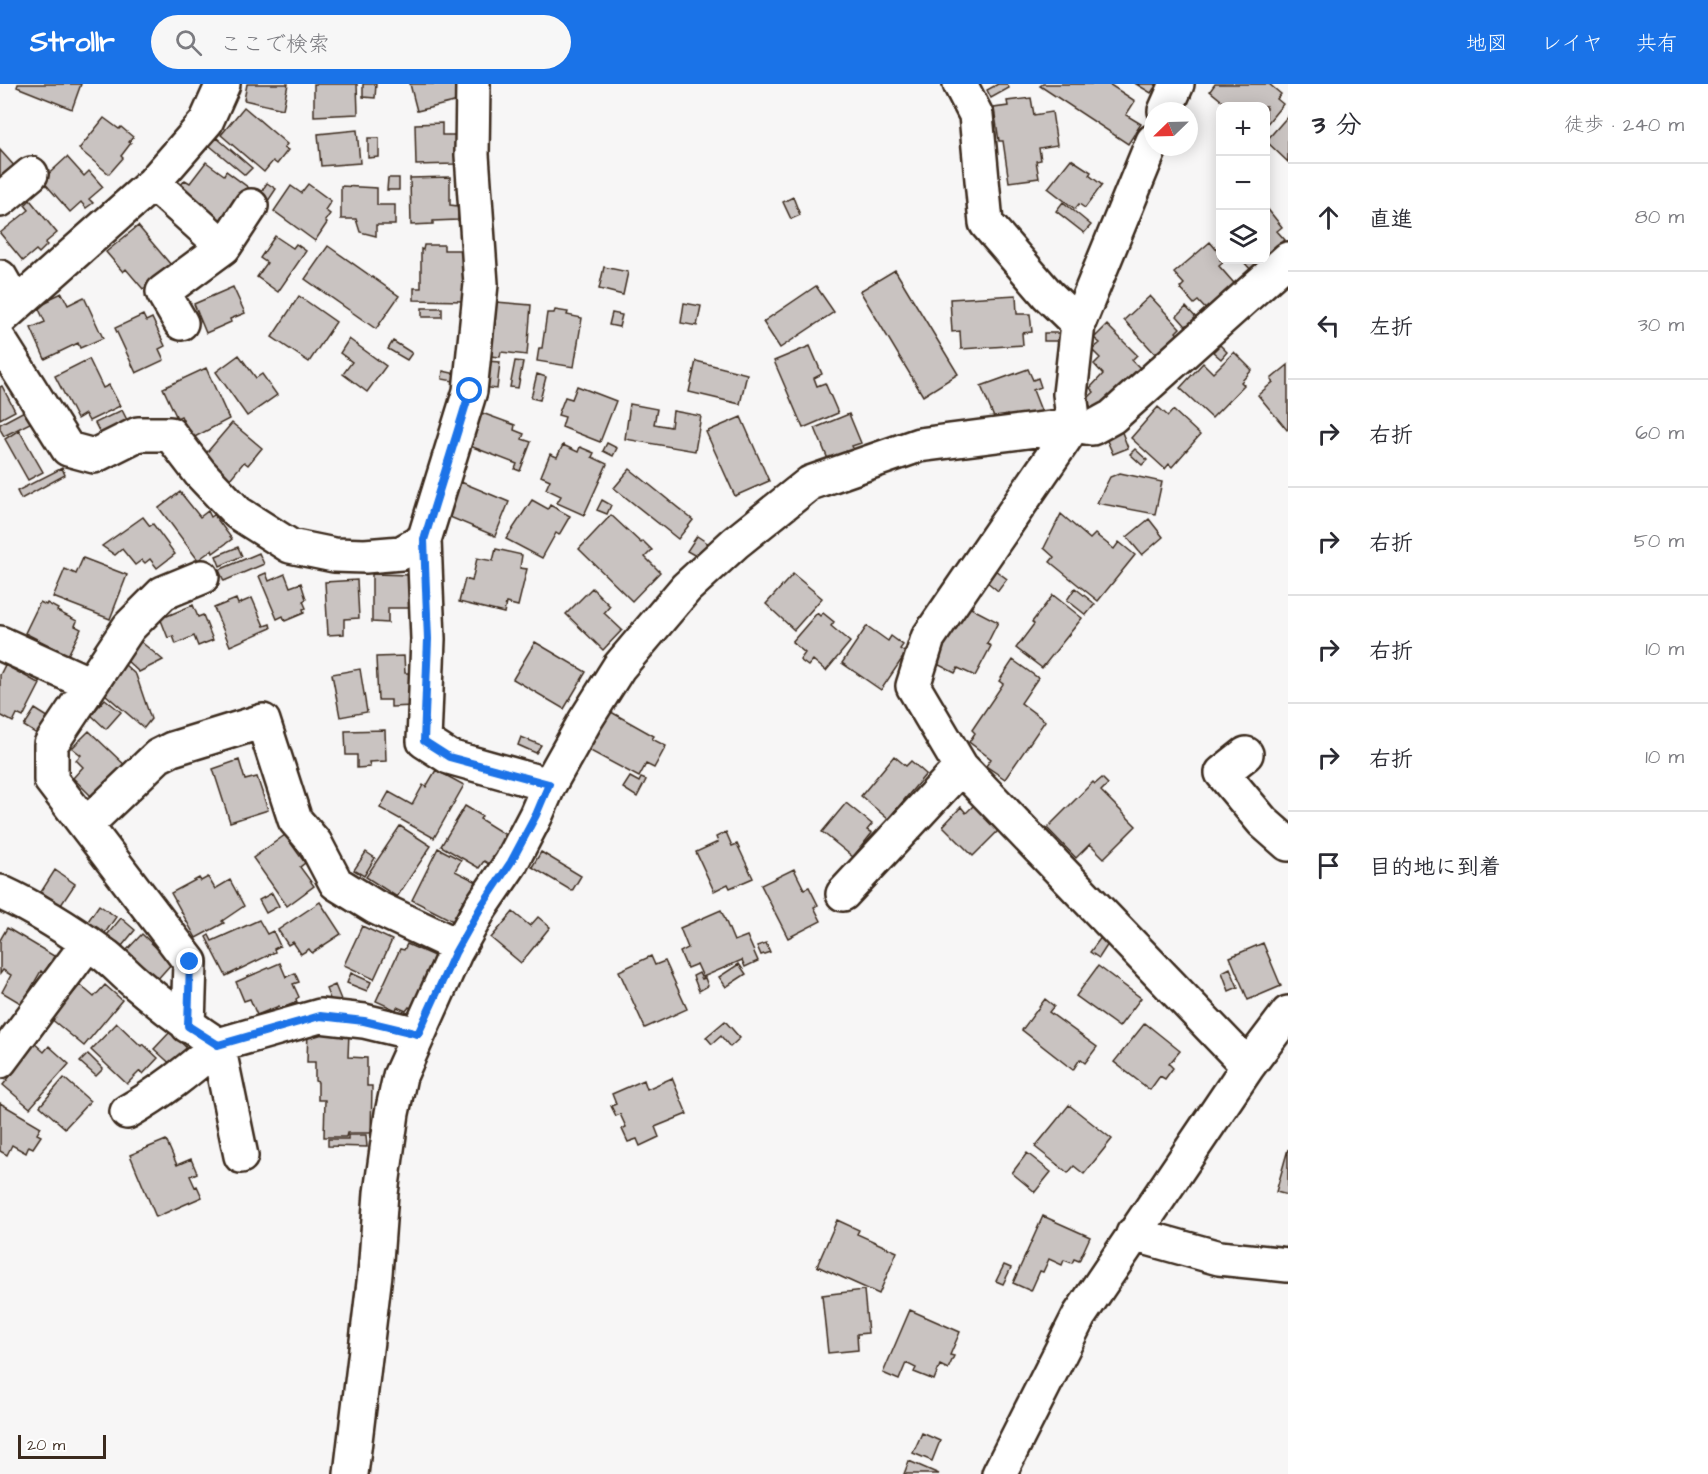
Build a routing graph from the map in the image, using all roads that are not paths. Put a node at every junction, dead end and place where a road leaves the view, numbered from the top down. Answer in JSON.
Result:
{"nodes":[{"id":1,"x":472,"y":84,"type":"edge"},
{"id":2,"x":960,"y":84,"type":"edge"},
{"id":3,"x":1177,"y":84,"type":"edge"},
{"id":4,"x":219,"y":85,"type":"edge"},
{"id":5,"x":1170,"y":102,"type":"edge"},
{"id":6,"x":1147,"y":156,"type":"edge"},
{"id":7,"x":31,"y":174,"type":"dead end"},
{"id":8,"x":153,"y":183,"type":"junction"},
{"id":9,"x":0,"y":200,"type":"edge"},
{"id":10,"x":251,"y":206,"type":"dead end"},
{"id":11,"x":224,"y":247,"type":"junction"},
{"id":12,"x":1288,"y":259,"type":"edge"},
{"id":13,"x":0,"y":277,"type":"edge"},
{"id":14,"x":8,"y":312,"type":"edge"},
{"id":15,"x":181,"y":323,"type":"dead end"},
{"id":16,"x":1078,"y":324,"type":"junction"},
{"id":17,"x":0,"y":341,"type":"edge"},
{"id":18,"x":1074,"y":425,"type":"junction"},
{"id":19,"x":424,"y":540,"type":"junction"},
{"id":20,"x":202,"y":577,"type":"dead end"},
{"id":21,"x":0,"y":643,"type":"edge"},
{"id":22,"x":90,"y":684,"type":"junction"},
{"id":23,"x":1246,"y":754,"type":"dead end"},
{"id":24,"x":961,"y":767,"type":"junction"},
{"id":25,"x":549,"y":784,"type":"junction"},
{"id":26,"x":86,"y":825,"type":"junction"},
{"id":27,"x":1288,"y":844,"type":"edge"},
{"id":28,"x":0,"y":891,"type":"edge"},
{"id":29,"x":843,"y":894,"type":"dead end"},
{"id":30,"x":88,"y":944,"type":"junction"},
{"id":31,"x":458,"y":946,"type":"junction"},
{"id":32,"x":1288,"y":1013,"type":"edge"},
{"id":33,"x":188,"y":1026,"type":"junction"},
{"id":34,"x":418,"y":1034,"type":"junction"},
{"id":35,"x":218,"y":1045,"type":"junction"},
{"id":36,"x":0,"y":1061,"type":"edge"},
{"id":37,"x":1248,"y":1066,"type":"junction"},
{"id":38,"x":127,"y":1112,"type":"dead end"},
{"id":39,"x":241,"y":1156,"type":"dead end"},
{"id":40,"x":1133,"y":1234,"type":"junction"},
{"id":41,"x":1288,"y":1265,"type":"edge"},
{"id":42,"x":351,"y":1474,"type":"edge"},
{"id":43,"x":999,"y":1474,"type":"edge"}],
"edges":[{"from":1,"to":19,"type":"street"},
{"from":2,"to":16,"type":"street"},
{"from":3,"to":5,"type":"street"},
{"from":4,"to":8,"type":"street"},
{"from":6,"to":16,"type":"street"},
{"from":7,"to":9,"type":"street"},
{"from":8,"to":11,"type":"street"},
{"from":8,"to":14,"type":"street"},
{"from":10,"to":11,"type":"street"},
{"from":11,"to":15,"type":"street"},
{"from":12,"to":18,"type":"street"},
{"from":13,"to":14,"type":"street"},
{"from":16,"to":18,"type":"street"},
{"from":17,"to":19,"type":"street"},
{"from":18,"to":24,"type":"street"},
{"from":18,"to":25,"type":"street"},
{"from":19,"to":25,"type":"street"},
{"from":20,"to":22,"type":"street"},
{"from":21,"to":22,"type":"street"},
{"from":22,"to":26,"type":"street"},
{"from":23,"to":27,"type":"street"},
{"from":24,"to":29,"type":"street"},
{"from":24,"to":37,"type":"street"},
{"from":25,"to":31,"type":"street"},
{"from":26,"to":31,"type":"street"},
{"from":26,"to":33,"type":"street"},
{"from":28,"to":30,"type":"street"},
{"from":30,"to":33,"type":"street"},
{"from":30,"to":36,"type":"street"},
{"from":31,"to":34,"type":"street"},
{"from":32,"to":37,"type":"street"},
{"from":33,"to":35,"type":"street"},
{"from":34,"to":35,"type":"street"},
{"from":34,"to":42,"type":"street"},
{"from":35,"to":38,"type":"street"},
{"from":35,"to":39,"type":"street"},
{"from":37,"to":40,"type":"street"},
{"from":40,"to":41,"type":"street"},
{"from":40,"to":43,"type":"street"}]}
